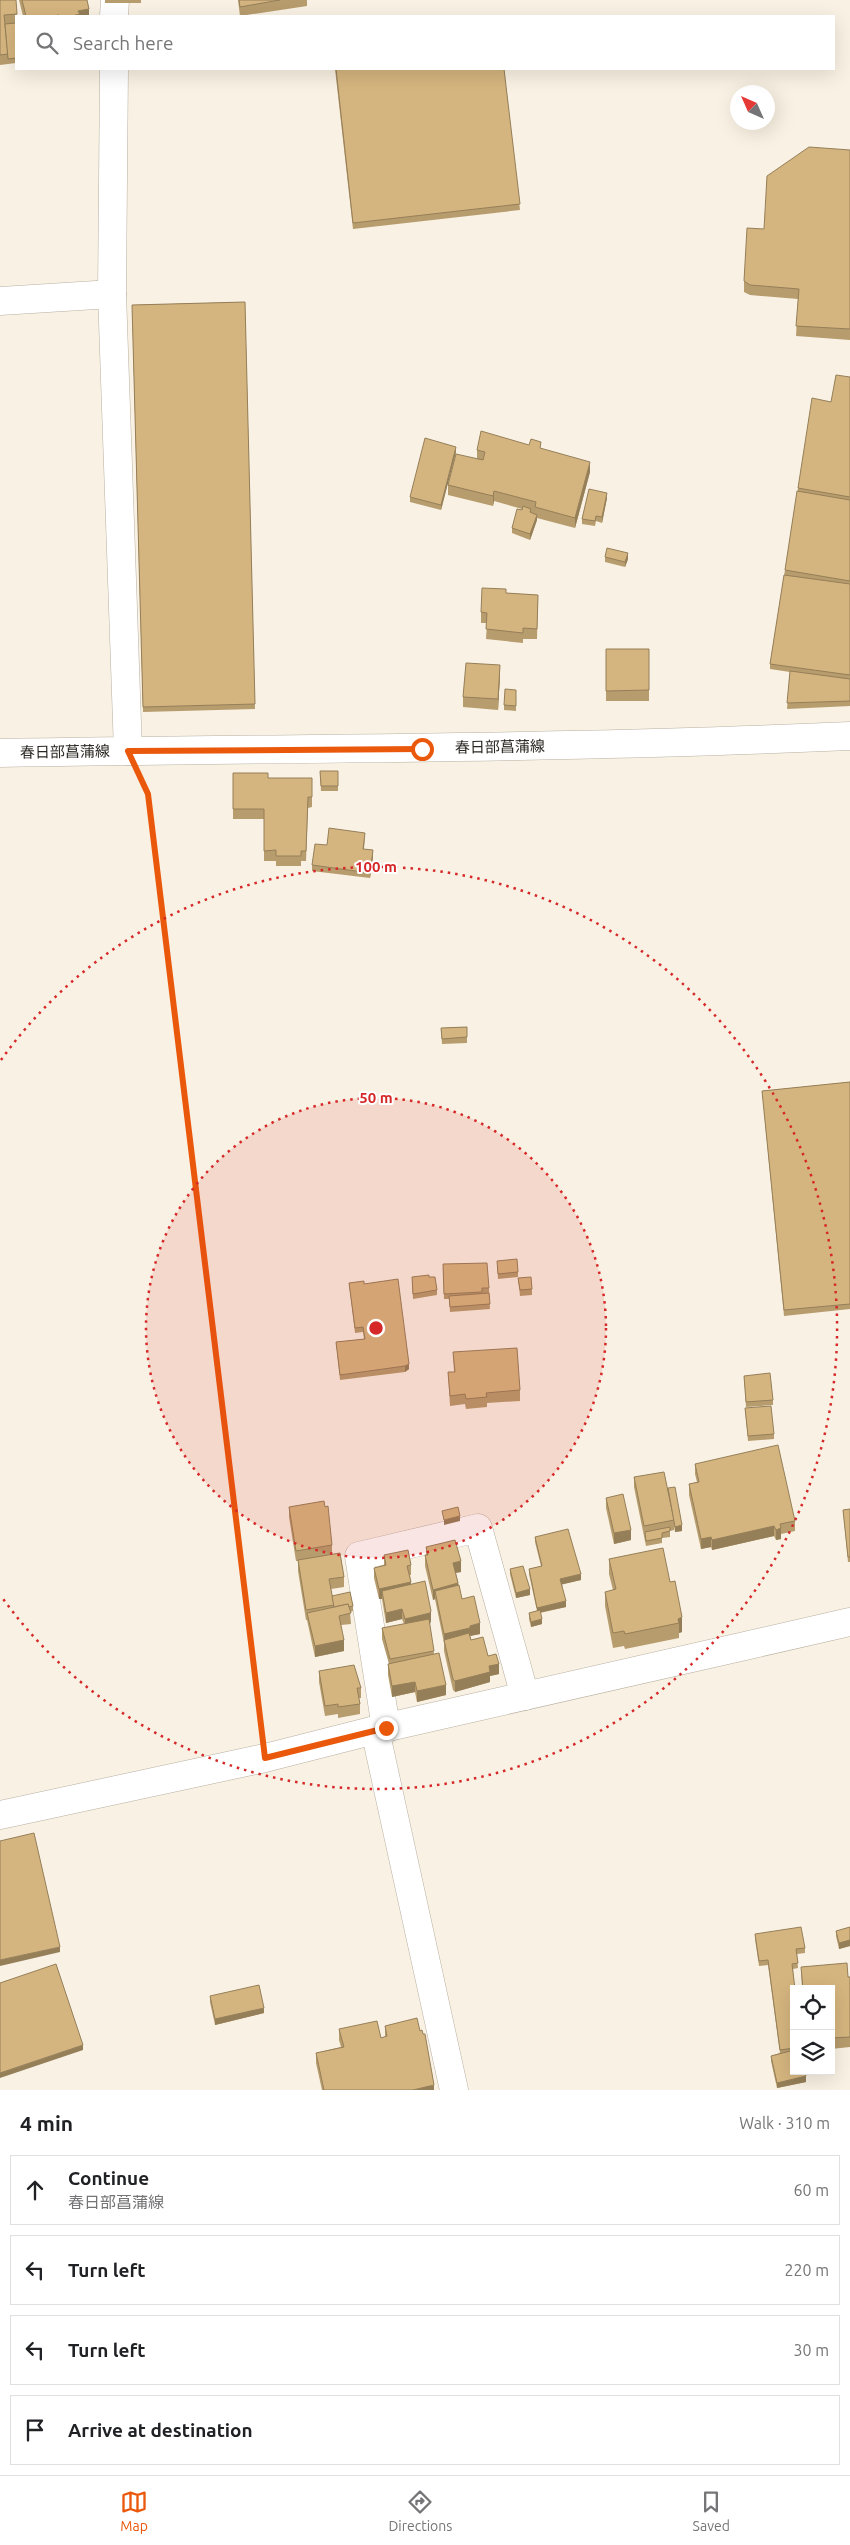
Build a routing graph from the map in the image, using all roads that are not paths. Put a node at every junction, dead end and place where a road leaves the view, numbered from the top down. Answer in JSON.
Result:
{"nodes":[{"id":1,"x":115,"y":0,"type":"edge"},
{"id":2,"x":114,"y":15,"type":"edge"},
{"id":3,"x":114,"y":70,"type":"edge"},
{"id":4,"x":112,"y":294,"type":"junction"},
{"id":5,"x":0,"y":301,"type":"edge"},
{"id":6,"x":850,"y":736,"type":"edge"},
{"id":7,"x":128,"y":751,"type":"junction"},
{"id":8,"x":0,"y":753,"type":"edge"},
{"id":9,"x":850,"y":1622,"type":"edge"},
{"id":10,"x":525,"y":1696,"type":"junction"},
{"id":11,"x":380,"y":1729,"type":"junction"},
{"id":12,"x":0,"y":1815,"type":"edge"},
{"id":13,"x":454,"y":2090,"type":"edge"}],
"edges":[{"from":1,"to":2,"type":"street"},
{"from":3,"to":4,"type":"street"},
{"from":4,"to":5,"type":"street"},
{"from":4,"to":7,"type":"street"},
{"from":6,"to":7,"type":"street","name":"春日部菖蒲線"},
{"from":7,"to":8,"type":"street","name":"春日部菖蒲線"},
{"from":9,"to":10,"type":"street"},
{"from":10,"to":11,"type":"street"},
{"from":10,"to":11,"type":"street"},
{"from":11,"to":12,"type":"street"},
{"from":11,"to":13,"type":"street"}]}
